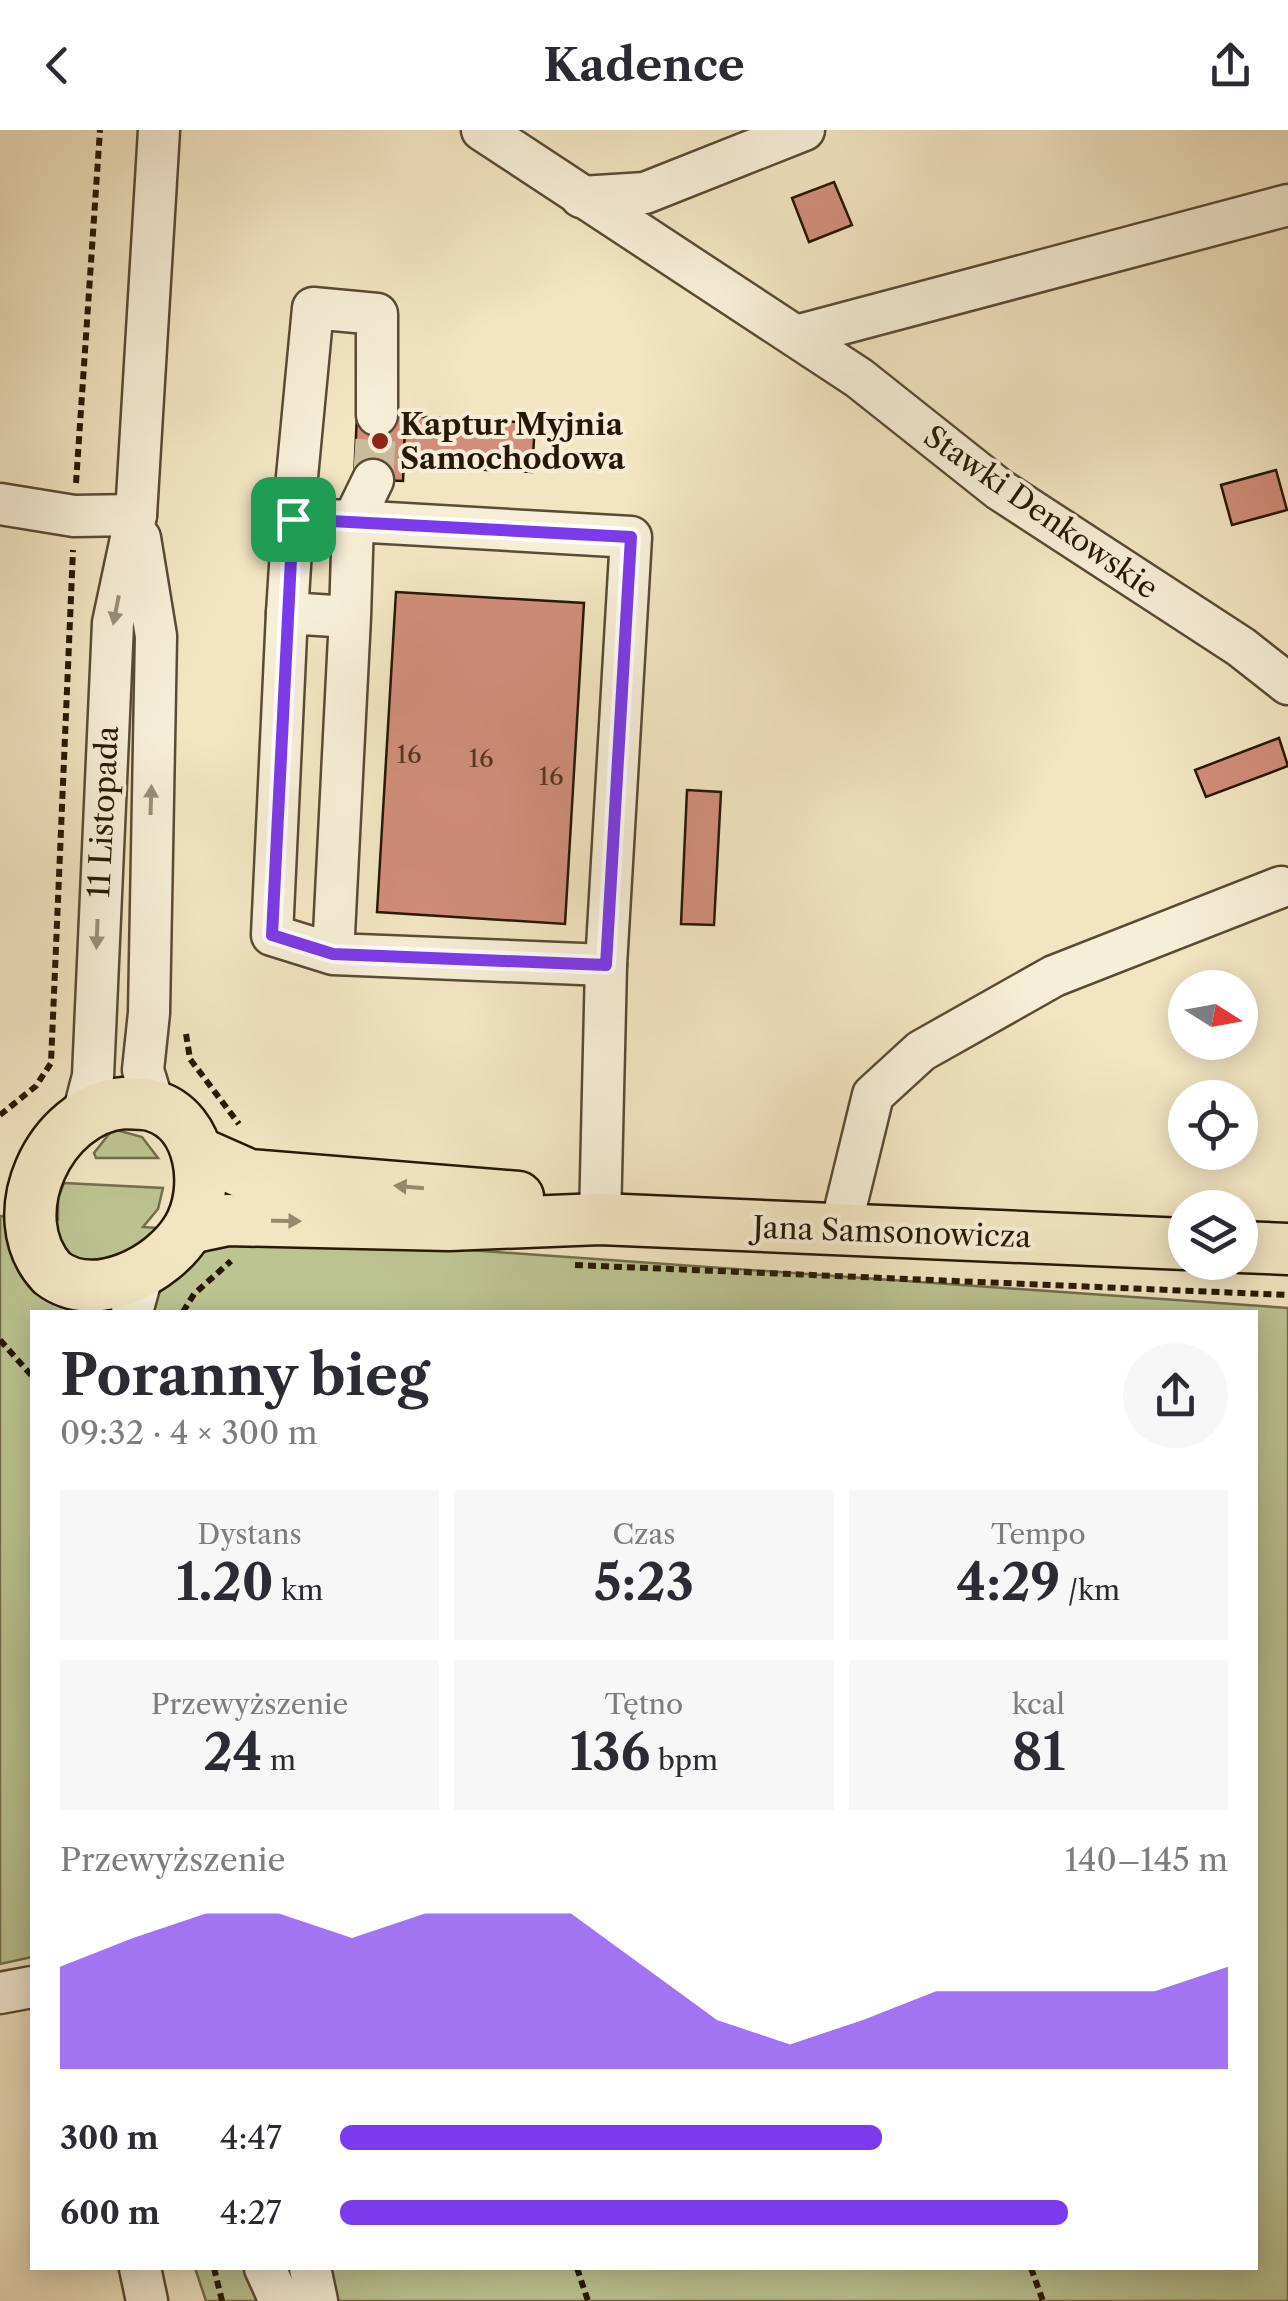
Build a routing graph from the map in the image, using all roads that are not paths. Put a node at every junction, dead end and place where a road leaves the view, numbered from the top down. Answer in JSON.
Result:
{"nodes":[{"id":1,"x":159,"y":130,"type":"edge"},
{"id":2,"x":482,"y":130,"type":"edge"},
{"id":3,"x":804,"y":130,"type":"edge"},
{"id":4,"x":581,"y":197,"type":"junction"},
{"id":5,"x":1288,"y":205,"type":"edge"},
{"id":6,"x":796,"y":336,"type":"junction"},
{"id":7,"x":378,"y":415,"type":"tunnel mouth"},
{"id":8,"x":373,"y":480,"type":"tunnel mouth"},
{"id":9,"x":0,"y":504,"type":"edge"},
{"id":10,"x":136,"y":514,"type":"junction"},
{"id":11,"x":293,"y":519,"type":"junction"},
{"id":12,"x":353,"y":521,"type":"junction"},
{"id":13,"x":287,"y":613,"type":"junction"},
{"id":14,"x":350,"y":616,"type":"junction"},
{"id":15,"x":1288,"y":684,"type":"edge"},
{"id":16,"x":1280,"y":887,"type":"dead end"},
{"id":17,"x":333,"y":954,"type":"junction"},
{"id":18,"x":606,"y":965,"type":"junction"},
{"id":19,"x":154,"y":1106,"type":"junction"},
{"id":20,"x":84,"y":1111,"type":"junction"},
{"id":21,"x":199,"y":1152,"type":"junction"},
{"id":22,"x":10,"y":1191,"type":"edge"},
{"id":23,"x":600,"y":1220,"type":"junction"},
{"id":24,"x":189,"y":1228,"type":"junction"},
{"id":25,"x":840,"y":1230,"type":"junction"},
{"id":26,"x":1168,"y":1243,"type":"edge"},
{"id":27,"x":1258,"y":1247,"type":"edge"},
{"id":28,"x":1288,"y":1248,"type":"edge"},
{"id":29,"x":138,"y":1292,"type":"edge"},
{"id":30,"x":67,"y":1297,"type":"edge"},
{"id":31,"x":30,"y":1987,"type":"edge"},
{"id":32,"x":0,"y":1993,"type":"edge"},
{"id":33,"x":140,"y":2270,"type":"edge"},
{"id":34,"x":310,"y":2270,"type":"edge"},
{"id":35,"x":147,"y":2301,"type":"edge"},
{"id":36,"x":317,"y":2301,"type":"edge"}],
"edges":[{"from":1,"to":10,"type":"street","name":"11 Listopada"},
{"from":2,"to":4,"type":"street","name":"Stawki Denkowskie"},
{"from":3,"to":4,"type":"street"},
{"from":4,"to":6,"type":"street","name":"Stawki Denkowskie"},
{"from":5,"to":6,"type":"street"},
{"from":6,"to":15,"type":"street","name":"Stawki Denkowskie"},
{"from":7,"to":11,"type":"street"},
{"from":8,"to":12,"type":"street"},
{"from":9,"to":10,"type":"street"},
{"from":19,"to":10,"type":"street","name":"11 Listopada","one_way":true},
{"from":10,"to":20,"type":"street","name":"11 Listopada","one_way":true},
{"from":11,"to":12,"type":"street"},
{"from":11,"to":13,"type":"street"},
{"from":12,"to":14,"type":"street"},
{"from":12,"to":18,"type":"street"},
{"from":13,"to":14,"type":"street"},
{"from":13,"to":17,"type":"street"},
{"from":14,"to":17,"type":"street"},
{"from":16,"to":25,"type":"street"},
{"from":17,"to":18,"type":"street"},
{"from":18,"to":23,"type":"street"},
{"from":19,"to":20,"type":"main road"},
{"from":19,"to":21,"type":"main road"},
{"from":20,"to":22,"type":"main road"},
{"from":23,"to":21,"type":"main road","name":"Jana Samsonowicza","one_way":true},
{"from":21,"to":24,"type":"main road"},
{"from":22,"to":30,"type":"main road"},
{"from":24,"to":23,"type":"main road","name":"Jana Samsonowicza","one_way":true},
{"from":23,"to":25,"type":"main road","name":"Jana Samsonowicza"},
{"from":24,"to":29,"type":"main road"},
{"from":25,"to":26,"type":"main road","name":"Jana Samsonowicza"},
{"from":27,"to":28,"type":"main road"},
{"from":29,"to":30,"type":"main road"},
{"from":31,"to":32,"type":"street"},
{"from":33,"to":35,"type":"street"},
{"from":34,"to":36,"type":"street"}]}
